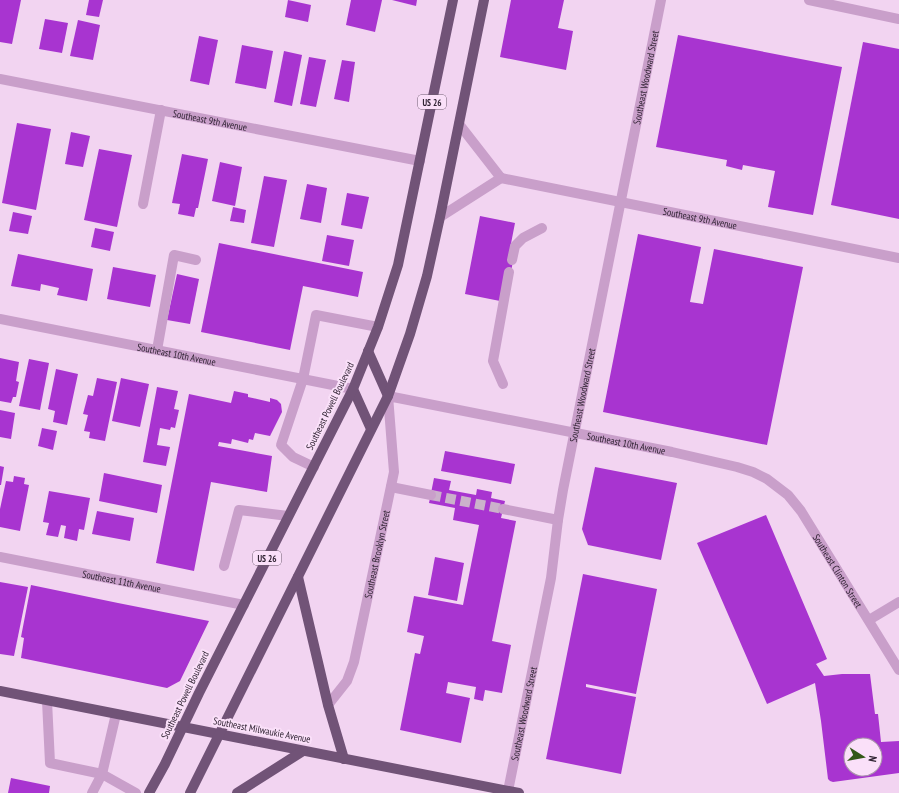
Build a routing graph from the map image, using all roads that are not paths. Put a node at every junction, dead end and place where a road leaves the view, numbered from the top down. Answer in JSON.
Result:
{"nodes":[{"id":1,"x":453,"y":0,"type":"edge"},
{"id":2,"x":484,"y":0,"type":"edge"},
{"id":3,"x":661,"y":0,"type":"edge"},
{"id":4,"x":809,"y":0,"type":"edge"},
{"id":5,"x":860,"y":0,"type":"edge"},
{"id":6,"x":858,"y":11,"type":"junction"},
{"id":7,"x":899,"y":19,"type":"edge"},
{"id":8,"x":0,"y":79,"type":"edge"},
{"id":9,"x":161,"y":110,"type":"junction"},
{"id":10,"x":459,"y":124,"type":"junction"},
{"id":11,"x":420,"y":161,"type":"junction"},
{"id":12,"x":501,"y":178,"type":"junction"},
{"id":13,"x":621,"y":202,"type":"junction"},
{"id":14,"x":143,"y":204,"type":"dead end"},
{"id":15,"x":440,"y":217,"type":"junction"},
{"id":16,"x":542,"y":228,"type":"dead end"},
{"id":17,"x":899,"y":258,"type":"edge"},
{"id":18,"x":196,"y":260,"type":"dead end"},
{"id":19,"x":512,"y":260,"type":"dead end"},
{"id":20,"x":510,"y":272,"type":"dead end"},
{"id":21,"x":0,"y":319,"type":"edge"},
{"id":22,"x":378,"y":327,"type":"junction"},
{"id":23,"x":157,"y":350,"type":"junction"},
{"id":24,"x":368,"y":351,"type":"junction"},
{"id":25,"x":304,"y":379,"type":"junction"},
{"id":26,"x":503,"y":384,"type":"dead end"},
{"id":27,"x":353,"y":389,"type":"junction"},
{"id":28,"x":388,"y":396,"type":"junction"},
{"id":29,"x":371,"y":429,"type":"junction"},
{"id":30,"x":574,"y":433,"type":"junction"},
{"id":31,"x":314,"y":467,"type":"junction"},
{"id":32,"x":767,"y":479,"type":"joint"},
{"id":33,"x":391,"y":487,"type":"junction"},
{"id":34,"x":431,"y":495,"type":"tunnel mouth"},
{"id":35,"x":503,"y":510,"type":"tunnel mouth"},
{"id":36,"x":288,"y":516,"type":"junction"},
{"id":37,"x":558,"y":520,"type":"junction"},
{"id":38,"x":0,"y":557,"type":"edge"},
{"id":39,"x":224,"y":566,"type":"dead end"},
{"id":40,"x":298,"y":577,"type":"junction"},
{"id":41,"x":899,"y":602,"type":"edge"},
{"id":42,"x":244,"y":606,"type":"junction"},
{"id":43,"x":869,"y":620,"type":"junction"},
{"id":44,"x":899,"y":670,"type":"edge"},
{"id":45,"x":0,"y":691,"type":"edge"},
{"id":46,"x":47,"y":701,"type":"junction"},
{"id":47,"x":328,"y":705,"type":"junction"},
{"id":48,"x":116,"y":714,"type":"junction"},
{"id":49,"x":183,"y":727,"type":"junction"},
{"id":50,"x":220,"y":735,"type":"junction"},
{"id":51,"x":303,"y":751,"type":"junction"},
{"id":52,"x":344,"y":759,"type":"junction"},
{"id":53,"x":102,"y":774,"type":"junction"},
{"id":54,"x":244,"y":791,"type":"edge"},
{"id":55,"x":514,"y":792,"type":"edge"},
{"id":56,"x":92,"y":793,"type":"edge"},
{"id":57,"x":136,"y":793,"type":"edge"},
{"id":58,"x":149,"y":793,"type":"edge"},
{"id":59,"x":190,"y":793,"type":"edge"}],
"edges":[{"from":1,"to":11,"type":"main road","name":"Southeast Powell Boulevard","number":"US 26"},
{"from":2,"to":10,"type":"main road"},
{"from":3,"to":13,"type":"street","name":"Southeast Woodward Street"},
{"from":4,"to":6,"type":"street"},
{"from":5,"to":6,"type":"street"},
{"from":6,"to":7,"type":"street"},
{"from":8,"to":9,"type":"street","name":"Southeast 9th Avenue"},
{"from":9,"to":11,"type":"street","name":"Southeast 9th Avenue"},
{"from":9,"to":14,"type":"street"},
{"from":10,"to":12,"type":"street"},
{"from":10,"to":15,"type":"main road"},
{"from":11,"to":22,"type":"main road","name":"Southeast Powell Boulevard","number":"US 26"},
{"from":12,"to":13,"type":"street","name":"Southeast 9th Avenue"},
{"from":12,"to":15,"type":"street"},
{"from":13,"to":17,"type":"street","name":"Southeast 9th Avenue"},
{"from":13,"to":30,"type":"street","name":"Southeast Woodward Street"},
{"from":15,"to":28,"type":"main road"},
{"from":16,"to":19,"type":"street"},
{"from":18,"to":23,"type":"street"},
{"from":20,"to":26,"type":"street"},
{"from":21,"to":23,"type":"street","name":"Southeast 10th Avenue"},
{"from":22,"to":24,"type":"main road","name":"Southeast Powell Boulevard","number":"US 26"},
{"from":22,"to":25,"type":"street"},
{"from":23,"to":25,"type":"street","name":"Southeast 10th Avenue"},
{"from":24,"to":27,"type":"main road","name":"Southeast Powell Boulevard","number":"US 26"},
{"from":24,"to":28,"type":"main road"},
{"from":25,"to":27,"type":"street","name":"Southeast 10th Avenue"},
{"from":25,"to":31,"type":"street"},
{"from":27,"to":29,"type":"main road"},
{"from":27,"to":31,"type":"main road","name":"Southeast Powell Boulevard","number":"US 26"},
{"from":28,"to":29,"type":"main road"},
{"from":28,"to":30,"type":"street","name":"Southeast 10th Avenue"},
{"from":28,"to":33,"type":"street","name":"Southeast Brooklyn Street"},
{"from":29,"to":40,"type":"main road"},
{"from":30,"to":32,"type":"street","name":"Southeast 10th Avenue"},
{"from":30,"to":37,"type":"street","name":"Southeast Woodward Street"},
{"from":31,"to":36,"type":"main road","name":"Southeast Powell Boulevard","number":"US 26"},
{"from":32,"to":43,"type":"street","name":"Southeast Clinton Street"},
{"from":33,"to":34,"type":"street"},
{"from":33,"to":47,"type":"street","name":"Southeast Brooklyn Street"},
{"from":35,"to":37,"type":"street"},
{"from":36,"to":39,"type":"street"},
{"from":36,"to":42,"type":"main road","name":"Southeast Powell Boulevard","number":"US 26"},
{"from":37,"to":55,"type":"street","name":"Southeast Woodward Street"},
{"from":38,"to":42,"type":"street","name":"Southeast 11th Avenue"},
{"from":40,"to":47,"type":"main road"},
{"from":40,"to":50,"type":"main road"},
{"from":41,"to":43,"type":"street"},
{"from":42,"to":49,"type":"main road","name":"Southeast Powell Boulevard","number":"US 26"},
{"from":43,"to":44,"type":"street","name":"Southeast Clinton Street"},
{"from":45,"to":46,"type":"main road","name":"Southeast Milwaukie Avenue"},
{"from":46,"to":48,"type":"main road","name":"Southeast Milwaukie Avenue"},
{"from":46,"to":53,"type":"street"},
{"from":47,"to":52,"type":"main road"},
{"from":48,"to":49,"type":"main road","name":"Southeast Milwaukie Avenue"},
{"from":48,"to":53,"type":"street"},
{"from":49,"to":50,"type":"main road","name":"Southeast Milwaukie Avenue"},
{"from":49,"to":58,"type":"main road","name":"Southeast Powell Boulevard","number":"US 26"},
{"from":50,"to":51,"type":"main road","name":"Southeast Milwaukie Avenue"},
{"from":50,"to":59,"type":"main road"},
{"from":51,"to":52,"type":"main road","name":"Southeast Milwaukie Avenue"},
{"from":51,"to":54,"type":"main road"},
{"from":52,"to":55,"type":"main road","name":"Southeast Milwaukie Avenue"},
{"from":53,"to":56,"type":"street"},
{"from":53,"to":57,"type":"street"}]}
